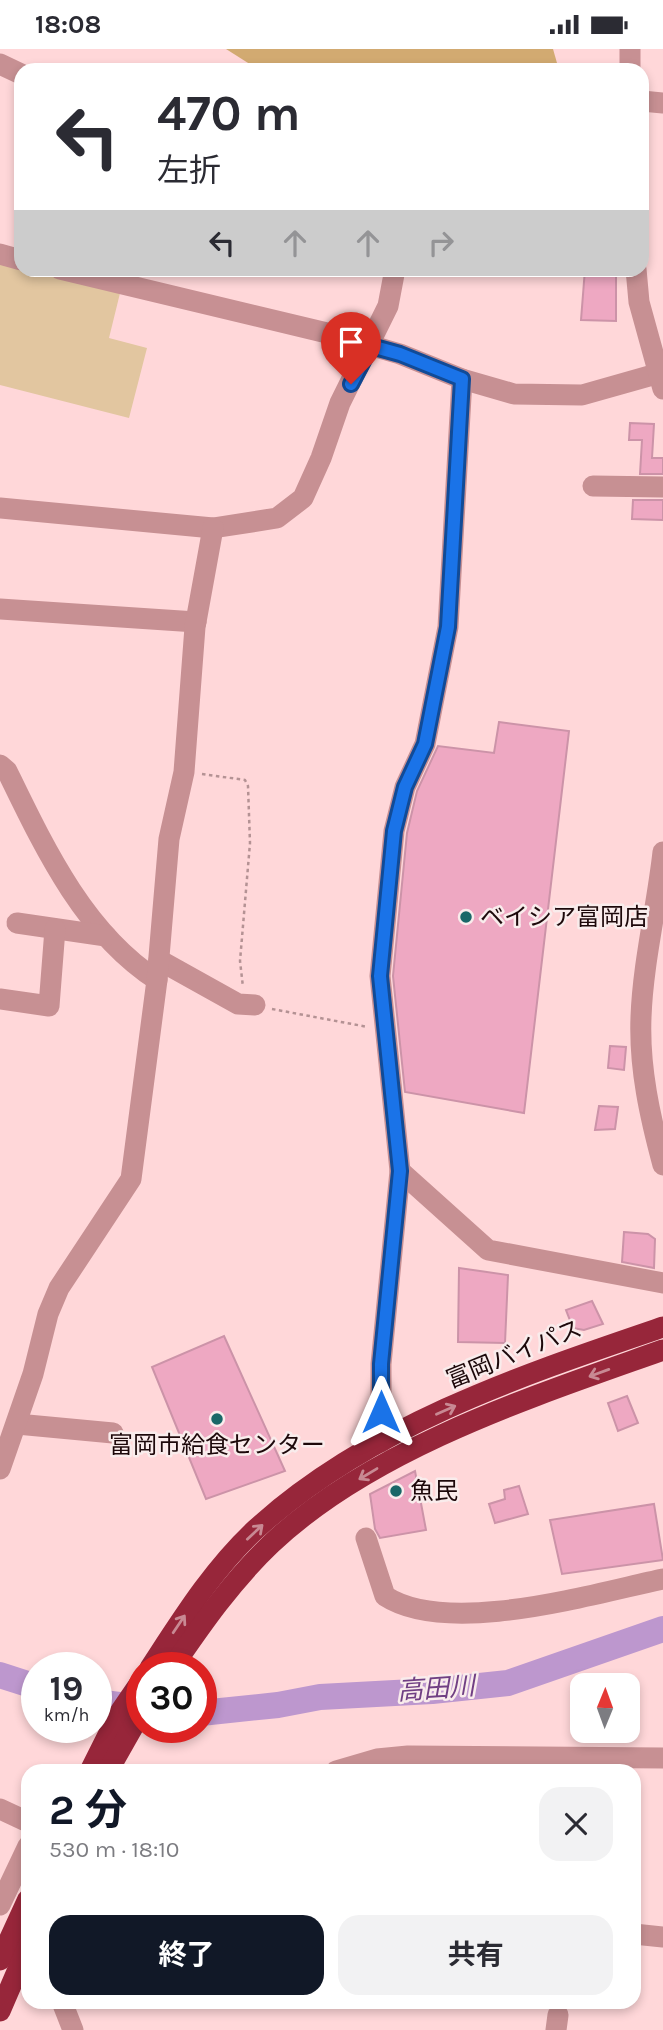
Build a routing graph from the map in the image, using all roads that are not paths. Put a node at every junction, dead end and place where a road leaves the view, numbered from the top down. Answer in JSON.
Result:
{"nodes":[{"id":1,"x":92,"y":277,"type":"edge"},
{"id":2,"x":393,"y":277,"type":"edge"},
{"id":3,"x":637,"y":277,"type":"edge"},
{"id":4,"x":371,"y":346,"type":"junction"},
{"id":5,"x":661,"y":378,"type":"edge"},
{"id":6,"x":462,"y":379,"type":"junction"},
{"id":7,"x":593,"y":486,"type":"dead end"},
{"id":8,"x":663,"y":487,"type":"edge"},
{"id":9,"x":0,"y":508,"type":"edge"},
{"id":10,"x":213,"y":528,"type":"junction"},
{"id":11,"x":0,"y":609,"type":"edge"},
{"id":12,"x":196,"y":622,"type":"junction"},
{"id":13,"x":0,"y":765,"type":"edge"},
{"id":14,"x":663,"y":852,"type":"edge"},
{"id":15,"x":660,"y":898,"type":"edge"},
{"id":16,"x":17,"y":923,"type":"dead end"},
{"id":17,"x":55,"y":929,"type":"junction"},
{"id":18,"x":106,"y":936,"type":"junction"},
{"id":19,"x":158,"y":970,"type":"junction"},
{"id":20,"x":0,"y":999,"type":"edge"},
{"id":21,"x":255,"y":1005,"type":"road end"},
{"id":22,"x":663,"y":1165,"type":"edge"},
{"id":23,"x":400,"y":1171,"type":"junction"},
{"id":24,"x":663,"y":1283,"type":"edge"},
{"id":25,"x":663,"y":1327,"type":"edge"},
{"id":26,"x":663,"y":1350,"type":"edge"},
{"id":27,"x":18,"y":1424,"type":"junction"},
{"id":28,"x":113,"y":1433,"type":"dead end"},
{"id":29,"x":382,"y":1442,"type":"junction"},
{"id":30,"x":0,"y":1469,"type":"edge"},
{"id":31,"x":366,"y":1538,"type":"dead end"},
{"id":32,"x":663,"y":1579,"type":"edge"},
{"id":33,"x":215,"y":1588,"type":"junction"},
{"id":34,"x":163,"y":1652,"type":"edge"},
{"id":35,"x":181,"y":1652,"type":"edge"},
{"id":36,"x":126,"y":1704,"type":"edge"},
{"id":37,"x":126,"y":1739,"type":"edge"},
{"id":38,"x":663,"y":1758,"type":"edge"},
{"id":39,"x":93,"y":1764,"type":"edge"},
{"id":40,"x":112,"y":1764,"type":"edge"},
{"id":41,"x":360,"y":1764,"type":"edge"},
{"id":42,"x":0,"y":1809,"type":"edge"},
{"id":43,"x":21,"y":1819,"type":"edge"},
{"id":44,"x":21,"y":1861,"type":"edge"},
{"id":45,"x":0,"y":1905,"type":"edge"},
{"id":46,"x":21,"y":1914,"type":"edge"},
{"id":47,"x":641,"y":1935,"type":"edge"},
{"id":48,"x":663,"y":1937,"type":"edge"},
{"id":49,"x":0,"y":1960,"type":"edge"},
{"id":50,"x":21,"y":1962,"type":"edge"},
{"id":51,"x":65,"y":2009,"type":"edge"},
{"id":52,"x":0,"y":2011,"type":"edge"},
{"id":53,"x":73,"y":2030,"type":"edge"}],
"edges":[{"from":1,"to":4,"type":"street"},
{"from":2,"to":4,"type":"street"},
{"from":3,"to":5,"type":"street"},
{"from":4,"to":6,"type":"street"},
{"from":4,"to":10,"type":"street"},
{"from":5,"to":6,"type":"street"},
{"from":6,"to":23,"type":"street"},
{"from":7,"to":8,"type":"street"},
{"from":9,"to":10,"type":"street"},
{"from":10,"to":12,"type":"street"},
{"from":11,"to":12,"type":"street"},
{"from":12,"to":19,"type":"street"},
{"from":13,"to":18,"type":"street"},
{"from":14,"to":15,"type":"street"},
{"from":15,"to":22,"type":"street"},
{"from":16,"to":17,"type":"street"},
{"from":17,"to":18,"type":"street"},
{"from":17,"to":20,"type":"street"},
{"from":18,"to":19,"type":"street"},
{"from":19,"to":21,"type":"street"},
{"from":19,"to":27,"type":"street"},
{"from":23,"to":24,"type":"street"},
{"from":23,"to":29,"type":"street"},
{"from":29,"to":25,"type":"highway","name":"富岡バイパス","one_way":true},
{"from":26,"to":33,"type":"highway","name":"富岡バイパス","one_way":true},
{"from":27,"to":28,"type":"street"},
{"from":27,"to":30,"type":"street"},
{"from":33,"to":29,"type":"highway","name":"富岡バイパス","one_way":true},
{"from":31,"to":32,"type":"street"},
{"from":34,"to":33,"type":"highway","name":"富岡バイパス","one_way":true},
{"from":33,"to":35,"type":"highway","name":"富岡バイパス"},
{"from":36,"to":39,"type":"highway"},
{"from":37,"to":40,"type":"highway"},
{"from":38,"to":41,"type":"street"},
{"from":42,"to":43,"type":"street"},
{"from":44,"to":45,"type":"street"},
{"from":46,"to":49,"type":"highway"},
{"from":47,"to":48,"type":"street"},
{"from":50,"to":52,"type":"highway"},
{"from":51,"to":53,"type":"street"}]}
